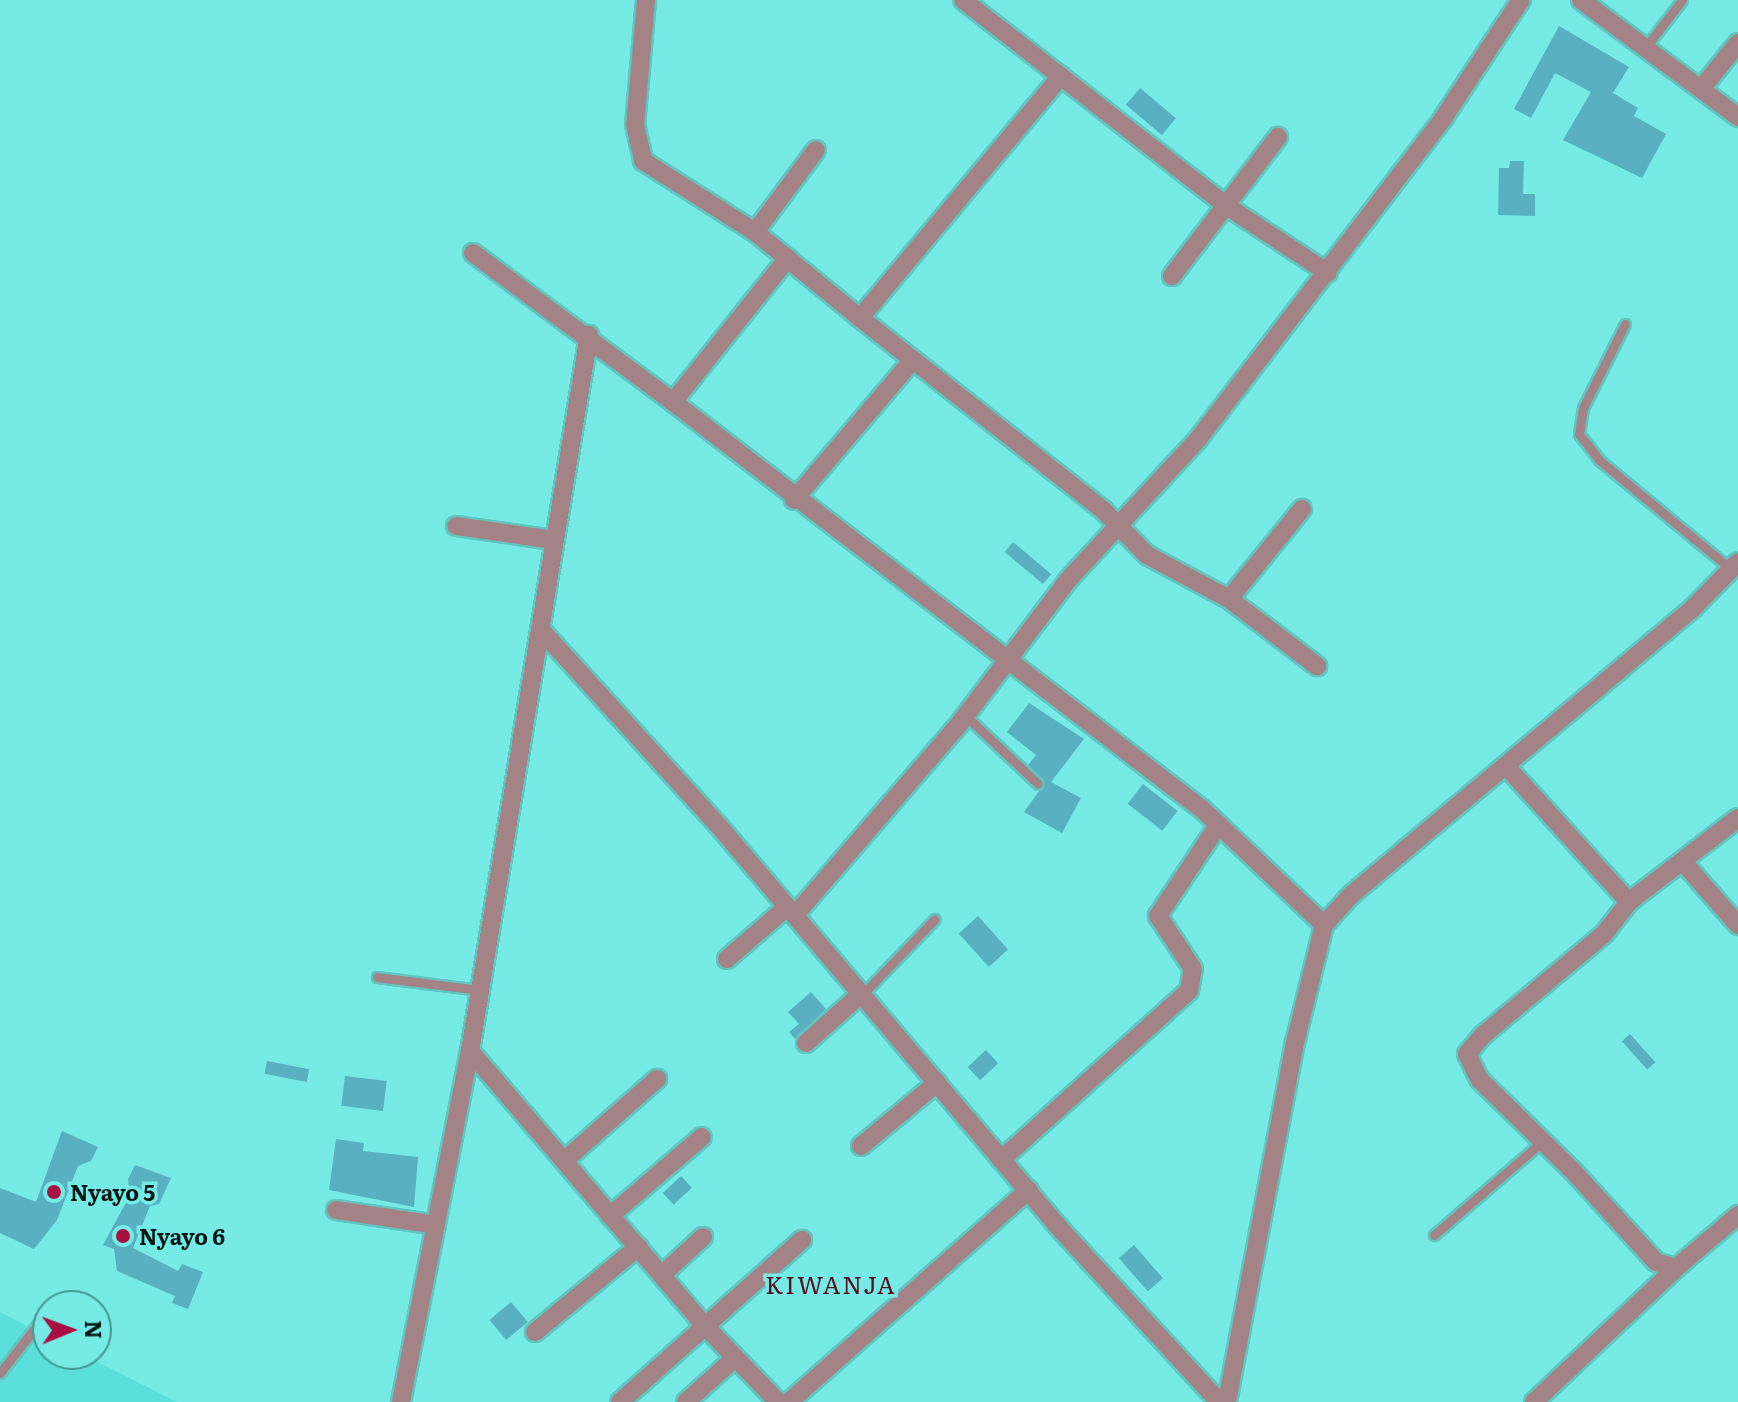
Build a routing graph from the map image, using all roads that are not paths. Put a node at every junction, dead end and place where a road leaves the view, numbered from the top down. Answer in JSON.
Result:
{"nodes":[{"id":1,"x":646,"y":0,"type":"edge"},
{"id":2,"x":963,"y":0,"type":"edge"},
{"id":3,"x":1521,"y":0,"type":"edge"},
{"id":4,"x":1581,"y":0,"type":"edge"},
{"id":5,"x":1682,"y":0,"type":"edge"},
{"id":6,"x":1738,"y":43,"type":"edge"},
{"id":7,"x":1645,"y":48,"type":"junction"},
{"id":8,"x":1061,"y":76,"type":"junction"},
{"id":9,"x":1701,"y":89,"type":"junction"},
{"id":10,"x":1738,"y":117,"type":"edge"},
{"id":11,"x":1278,"y":137,"type":"dead end"},
{"id":12,"x":816,"y":150,"type":"dead end"},
{"id":13,"x":1225,"y":205,"type":"junction"},
{"id":14,"x":755,"y":232,"type":"junction"},
{"id":15,"x":473,"y":253,"type":"dead end"},
{"id":16,"x":788,"y":258,"type":"junction"},
{"id":17,"x":1328,"y":273,"type":"junction"},
{"id":18,"x":1172,"y":276,"type":"dead end"},
{"id":19,"x":860,"y":318,"type":"junction"},
{"id":20,"x":1625,"y":324,"type":"dead end"},
{"id":21,"x":589,"y":335,"type":"junction"},
{"id":22,"x":912,"y":361,"type":"junction"},
{"id":23,"x":673,"y":402,"type":"junction"},
{"id":24,"x":794,"y":500,"type":"junction"},
{"id":25,"x":1302,"y":509,"type":"dead end"},
{"id":26,"x":456,"y":526,"type":"dead end"},
{"id":27,"x":1115,"y":526,"type":"junction"},
{"id":28,"x":553,"y":540,"type":"junction"},
{"id":29,"x":1735,"y":566,"type":"edge"},
{"id":30,"x":1229,"y":599,"type":"junction"},
{"id":31,"x":541,"y":630,"type":"junction"},
{"id":32,"x":1010,"y":659,"type":"junction"},
{"id":33,"x":1317,"y":666,"type":"dead end"},
{"id":34,"x":965,"y":715,"type":"junction"},
{"id":35,"x":1506,"y":766,"type":"junction"},
{"id":36,"x":1038,"y":784,"type":"dead end"},
{"id":37,"x":1738,"y":818,"type":"edge"},
{"id":38,"x":1219,"y":824,"type":"junction"},
{"id":39,"x":1683,"y":862,"type":"junction"},
{"id":40,"x":1629,"y":902,"type":"junction"},
{"id":41,"x":791,"y":911,"type":"junction"},
{"id":42,"x":935,"y":919,"type":"dead end"},
{"id":43,"x":1324,"y":925,"type":"junction"},
{"id":44,"x":1738,"y":925,"type":"edge"},
{"id":45,"x":727,"y":959,"type":"dead end"},
{"id":46,"x":377,"y":977,"type":"dead end"},
{"id":47,"x":480,"y":990,"type":"junction"},
{"id":48,"x":861,"y":994,"type":"junction"},
{"id":49,"x":806,"y":1043,"type":"dead end"},
{"id":50,"x":470,"y":1051,"type":"junction"},
{"id":51,"x":657,"y":1079,"type":"dead end"},
{"id":52,"x":937,"y":1083,"type":"junction"},
{"id":53,"x":702,"y":1137,"type":"dead end"},
{"id":54,"x":1543,"y":1141,"type":"junction"},
{"id":55,"x":861,"y":1146,"type":"dead end"},
{"id":56,"x":565,"y":1160,"type":"junction"},
{"id":57,"x":1001,"y":1160,"type":"junction"},
{"id":58,"x":1029,"y":1190,"type":"junction"},
{"id":59,"x":336,"y":1210,"type":"dead end"},
{"id":60,"x":1738,"y":1215,"type":"edge"},
{"id":61,"x":610,"y":1216,"type":"junction"},
{"id":62,"x":436,"y":1225,"type":"junction"},
{"id":63,"x":1434,"y":1235,"type":"dead end"},
{"id":64,"x":703,"y":1237,"type":"dead end"},
{"id":65,"x":802,"y":1240,"type":"dead end"},
{"id":66,"x":638,"y":1247,"type":"junction"},
{"id":67,"x":1676,"y":1268,"type":"junction"},
{"id":68,"x":662,"y":1275,"type":"junction"},
{"id":69,"x":706,"y":1327,"type":"junction"},
{"id":70,"x":32,"y":1332,"type":"edge"},
{"id":71,"x":535,"y":1332,"type":"dead end"},
{"id":72,"x":735,"y":1358,"type":"junction"},
{"id":73,"x":0,"y":1373,"type":"edge"},
{"id":74,"x":401,"y":1402,"type":"edge"},
{"id":75,"x":620,"y":1402,"type":"edge"},
{"id":76,"x":686,"y":1402,"type":"edge"},
{"id":77,"x":778,"y":1402,"type":"edge"},
{"id":78,"x":789,"y":1402,"type":"edge"},
{"id":79,"x":1219,"y":1402,"type":"edge"},
{"id":80,"x":1227,"y":1402,"type":"edge"},
{"id":81,"x":1534,"y":1402,"type":"edge"}],
"edges":[{"from":1,"to":14,"type":"street"},
{"from":2,"to":8,"type":"street"},
{"from":3,"to":17,"type":"street"},
{"from":4,"to":7,"type":"street"},
{"from":5,"to":7,"type":"lane"},
{"from":6,"to":9,"type":"street"},
{"from":7,"to":9,"type":"street"},
{"from":8,"to":13,"type":"street"},
{"from":8,"to":19,"type":"street"},
{"from":9,"to":10,"type":"street"},
{"from":11,"to":13,"type":"street"},
{"from":12,"to":14,"type":"street"},
{"from":13,"to":17,"type":"street"},
{"from":13,"to":18,"type":"street"},
{"from":14,"to":16,"type":"street"},
{"from":15,"to":21,"type":"street"},
{"from":16,"to":19,"type":"street"},
{"from":16,"to":23,"type":"street"},
{"from":17,"to":27,"type":"street"},
{"from":19,"to":22,"type":"street"},
{"from":20,"to":29,"type":"lane"},
{"from":21,"to":23,"type":"street"},
{"from":21,"to":28,"type":"street"},
{"from":22,"to":24,"type":"street"},
{"from":22,"to":27,"type":"street"},
{"from":23,"to":24,"type":"street"},
{"from":24,"to":32,"type":"street"},
{"from":25,"to":30,"type":"street"},
{"from":26,"to":28,"type":"street"},
{"from":27,"to":30,"type":"street"},
{"from":27,"to":32,"type":"street"},
{"from":28,"to":31,"type":"street"},
{"from":29,"to":35,"type":"street"},
{"from":30,"to":33,"type":"street"},
{"from":31,"to":41,"type":"street"},
{"from":31,"to":47,"type":"street"},
{"from":32,"to":34,"type":"street"},
{"from":32,"to":38,"type":"street"},
{"from":34,"to":36,"type":"lane"},
{"from":34,"to":41,"type":"street"},
{"from":35,"to":40,"type":"street"},
{"from":35,"to":43,"type":"street"},
{"from":37,"to":39,"type":"street"},
{"from":38,"to":43,"type":"street"},
{"from":38,"to":57,"type":"street"},
{"from":39,"to":40,"type":"street"},
{"from":39,"to":44,"type":"street"},
{"from":40,"to":54,"type":"street"},
{"from":41,"to":45,"type":"street"},
{"from":41,"to":48,"type":"street"},
{"from":42,"to":48,"type":"lane"},
{"from":43,"to":80,"type":"street"},
{"from":46,"to":47,"type":"lane"},
{"from":47,"to":50,"type":"street"},
{"from":48,"to":49,"type":"street"},
{"from":48,"to":52,"type":"street"},
{"from":50,"to":56,"type":"street"},
{"from":50,"to":62,"type":"street"},
{"from":51,"to":56,"type":"street"},
{"from":52,"to":55,"type":"street"},
{"from":52,"to":57,"type":"street"},
{"from":53,"to":61,"type":"street"},
{"from":54,"to":63,"type":"lane"},
{"from":54,"to":67,"type":"street"},
{"from":56,"to":61,"type":"street"},
{"from":57,"to":58,"type":"street"},
{"from":58,"to":78,"type":"street"},
{"from":58,"to":79,"type":"street"},
{"from":59,"to":62,"type":"street"},
{"from":60,"to":67,"type":"street"},
{"from":61,"to":66,"type":"street"},
{"from":62,"to":74,"type":"street"},
{"from":64,"to":68,"type":"street"},
{"from":65,"to":69,"type":"street"},
{"from":66,"to":68,"type":"street"},
{"from":66,"to":71,"type":"street"},
{"from":67,"to":81,"type":"street"},
{"from":68,"to":69,"type":"street"},
{"from":69,"to":72,"type":"street"},
{"from":69,"to":75,"type":"street"},
{"from":70,"to":73,"type":"lane"},
{"from":72,"to":76,"type":"street"},
{"from":72,"to":77,"type":"street"}]}
